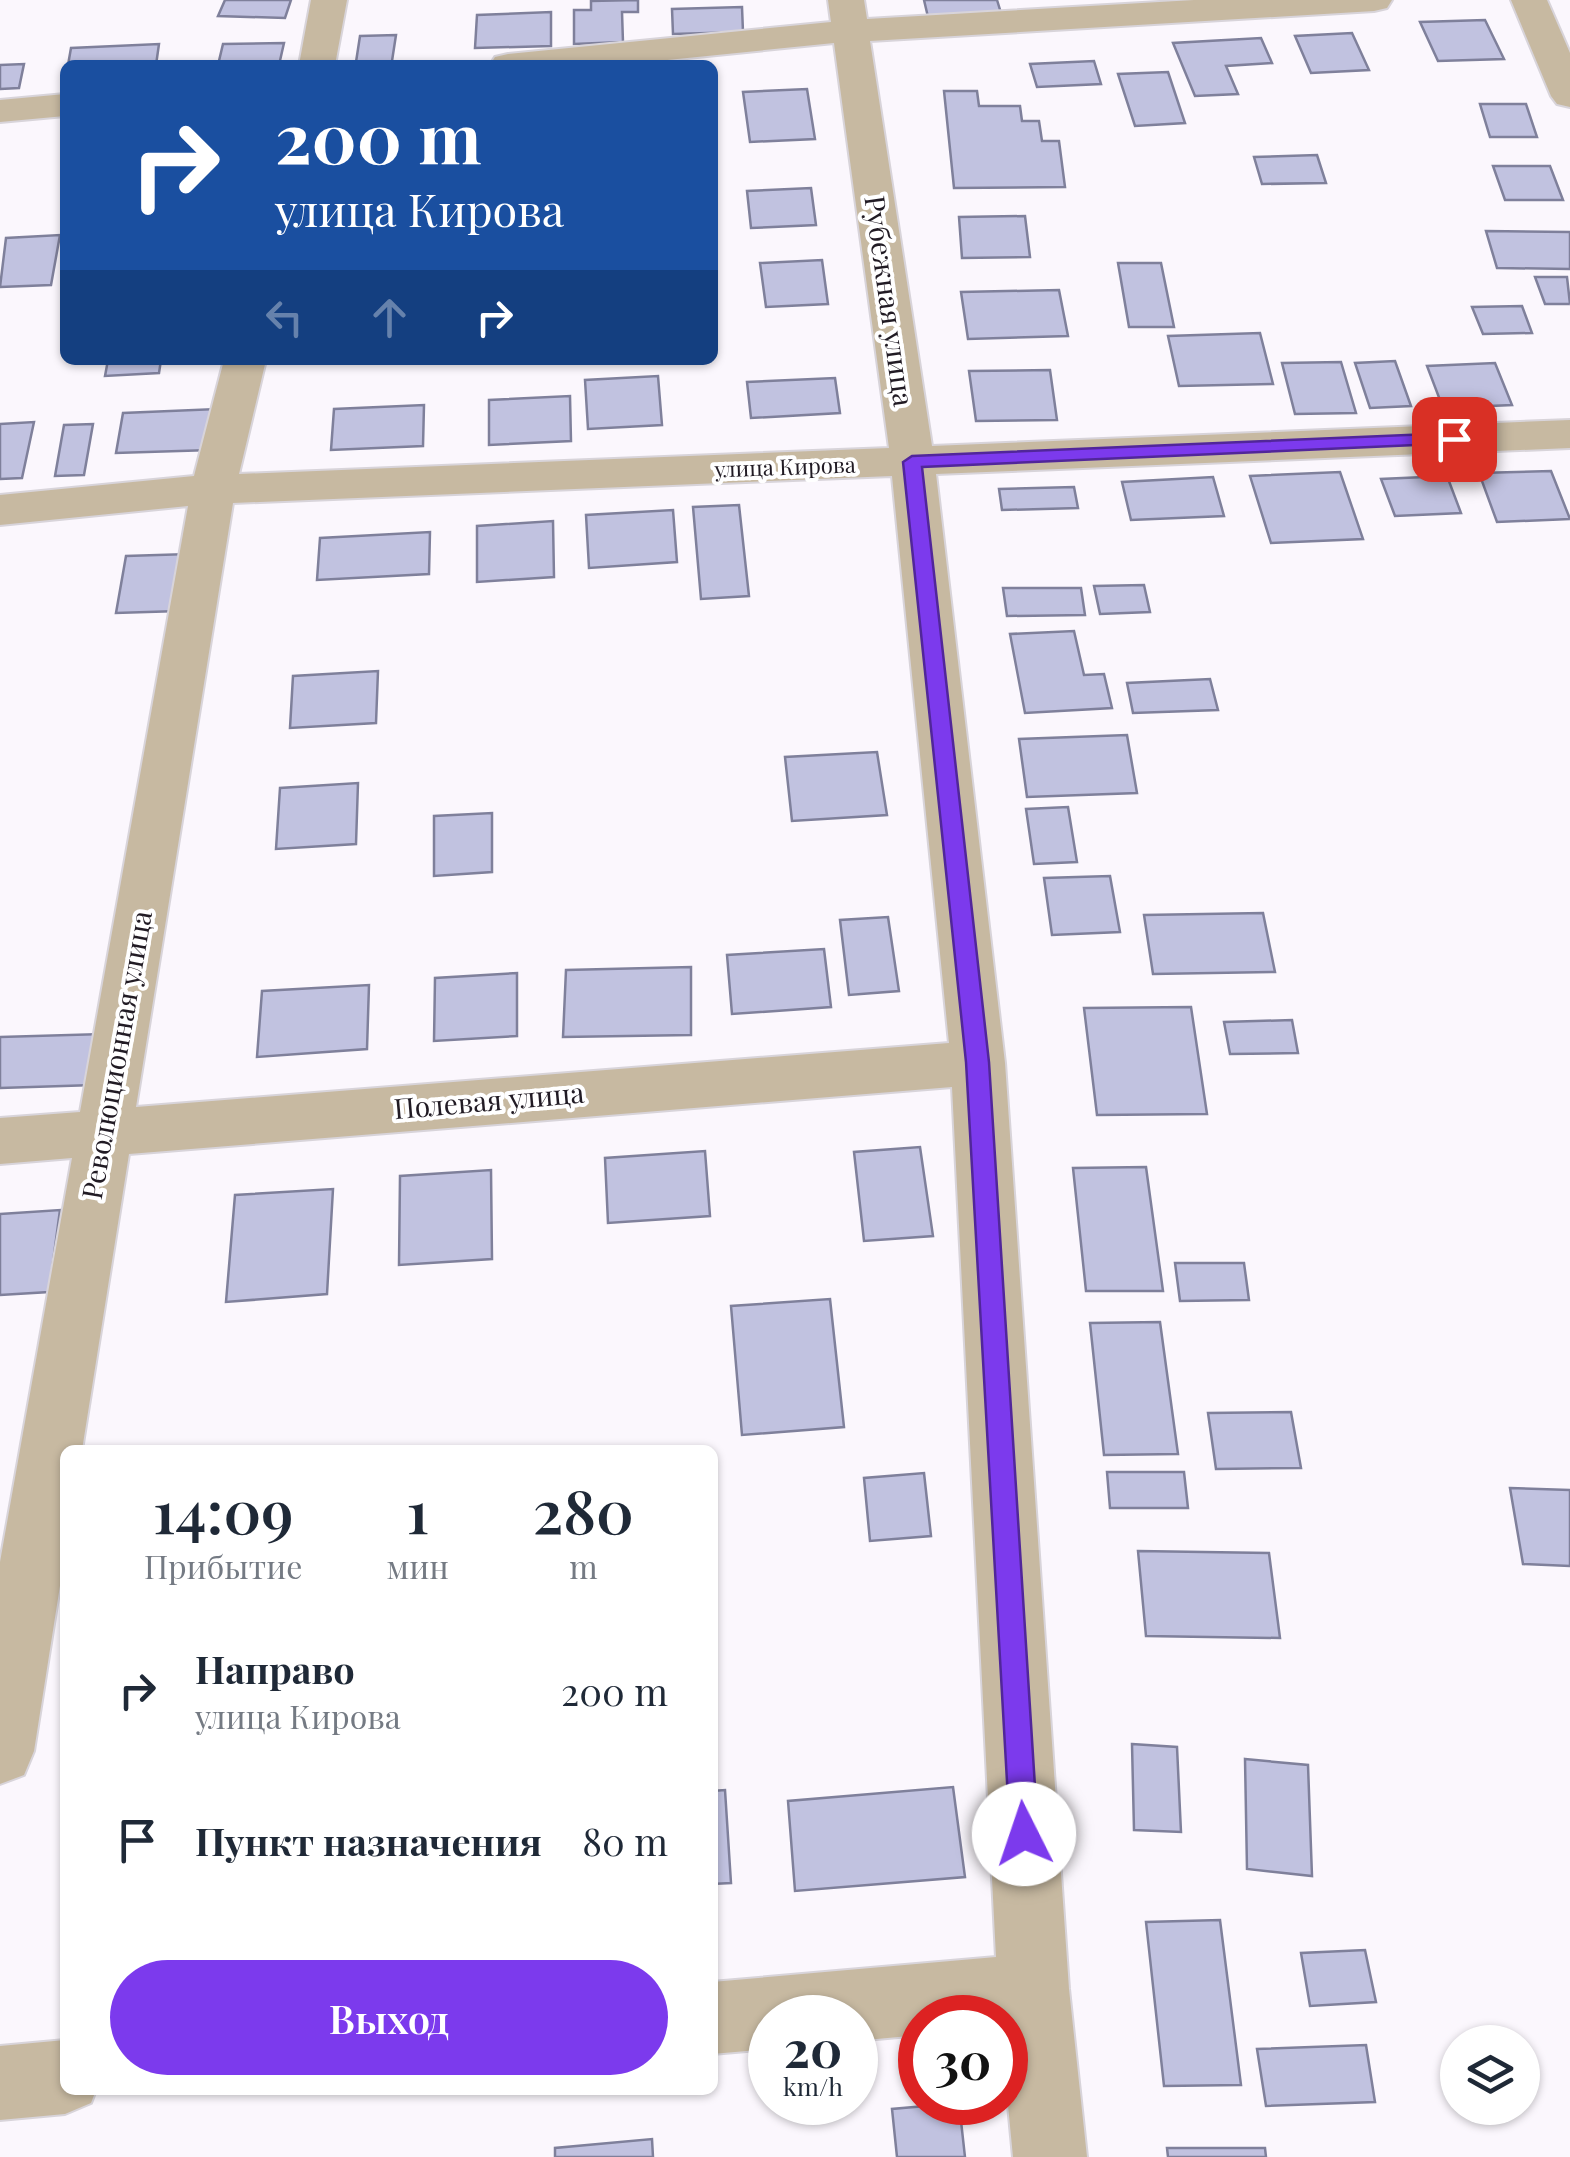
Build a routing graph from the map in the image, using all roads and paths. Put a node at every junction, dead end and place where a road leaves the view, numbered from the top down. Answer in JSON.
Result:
{"nodes":[{"id":1,"x":329,"y":0,"type":"edge"},
{"id":2,"x":1374,"y":0,"type":"edge"},
{"id":3,"x":1529,"y":0,"type":"edge"},
{"id":4,"x":848,"y":16,"type":"edge"},
{"id":5,"x":318,"y":60,"type":"edge"},
{"id":6,"x":543,"y":60,"type":"edge"},
{"id":7,"x":1570,"y":96,"type":"edge"},
{"id":8,"x":60,"y":105,"type":"edge"},
{"id":9,"x":0,"y":111,"type":"edge"},
{"id":10,"x":244,"y":365,"type":"edge"},
{"id":11,"x":1570,"y":434,"type":"edge"},
{"id":12,"x":912,"y":462,"type":"junction"},
{"id":13,"x":214,"y":489,"type":"junction"},
{"id":14,"x":0,"y":510,"type":"edge"},
{"id":15,"x":978,"y":1062,"type":"junction"},
{"id":16,"x":104,"y":1132,"type":"junction"},
{"id":17,"x":0,"y":1140,"type":"edge"},
{"id":18,"x":0,"y":1751,"type":"edge"},
{"id":19,"x":1034,"y":1989,"type":"junction"},
{"id":20,"x":718,"y":2017,"type":"edge"},
{"id":21,"x":60,"y":2078,"type":"edge"},
{"id":22,"x":0,"y":2084,"type":"edge"},
{"id":23,"x":1050,"y":2157,"type":"edge"}],
"edges":[{"from":1,"to":5,"type":"street"},
{"from":2,"to":4,"type":"street"},
{"from":3,"to":7,"type":"street"},
{"from":4,"to":6,"type":"street"},
{"from":4,"to":12,"type":"street","name":"Рубежная улица"},
{"from":8,"to":9,"type":"street"},
{"from":10,"to":13,"type":"street","name":"Революционная улица"},
{"from":11,"to":12,"type":"street","name":"улица Кирова"},
{"from":12,"to":13,"type":"street","name":"улица Кирова"},
{"from":12,"to":15,"type":"street","name":"Рубежная улица"},
{"from":13,"to":14,"type":"street","name":"улица Кирова"},
{"from":13,"to":16,"type":"street","name":"Революционная улица"},
{"from":15,"to":16,"type":"street","name":"Полевая улица"},
{"from":15,"to":19,"type":"street","name":"Рубежная улица"},
{"from":16,"to":17,"type":"street","name":"Полевая улица"},
{"from":16,"to":18,"type":"street","name":"Революционная улица"},
{"from":19,"to":20,"type":"street"},
{"from":19,"to":23,"type":"street","name":"Рубежная улица"},
{"from":21,"to":22,"type":"street"}]}
